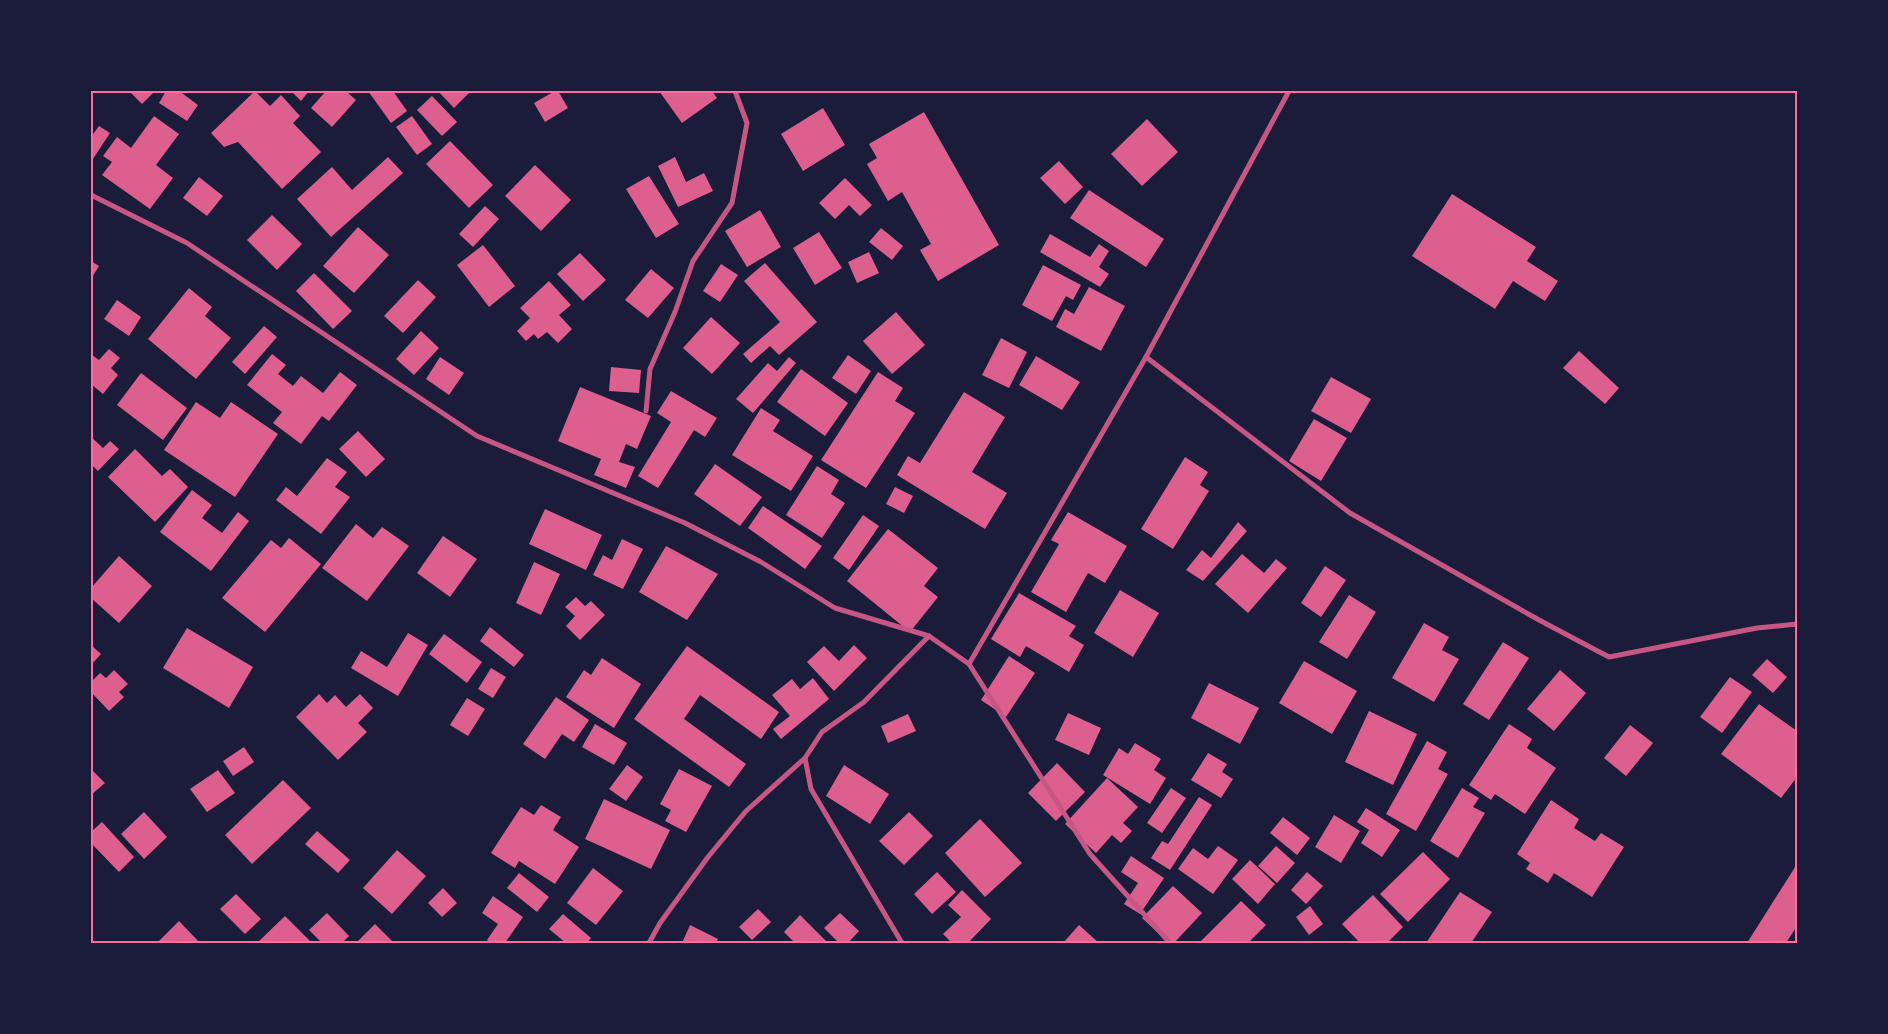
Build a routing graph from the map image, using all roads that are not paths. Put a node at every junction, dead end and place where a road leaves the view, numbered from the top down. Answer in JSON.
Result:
{"nodes":[{"id":1,"x":735,"y":91,"type":"edge"},
{"id":2,"x":1289,"y":91,"type":"edge"},
{"id":3,"x":91,"y":195,"type":"edge"},
{"id":4,"x":1146,"y":357,"type":"junction"},
{"id":5,"x":646,"y":411,"type":"dead end"},
{"id":6,"x":1797,"y":624,"type":"edge"},
{"id":7,"x":929,"y":636,"type":"junction"},
{"id":8,"x":970,"y":664,"type":"junction"},
{"id":9,"x":805,"y":758,"type":"junction"},
{"id":10,"x":649,"y":943,"type":"edge"},
{"id":11,"x":902,"y":943,"type":"edge"},
{"id":12,"x":1170,"y":943,"type":"edge"}],
"edges":[{"from":1,"to":5,"type":"street"},
{"from":2,"to":4,"type":"street"},
{"from":3,"to":7,"type":"street"},
{"from":4,"to":6,"type":"street"},
{"from":4,"to":8,"type":"street"},
{"from":7,"to":8,"type":"street"},
{"from":7,"to":9,"type":"street"},
{"from":8,"to":12,"type":"street"},
{"from":9,"to":10,"type":"street"},
{"from":9,"to":11,"type":"street"}]}
